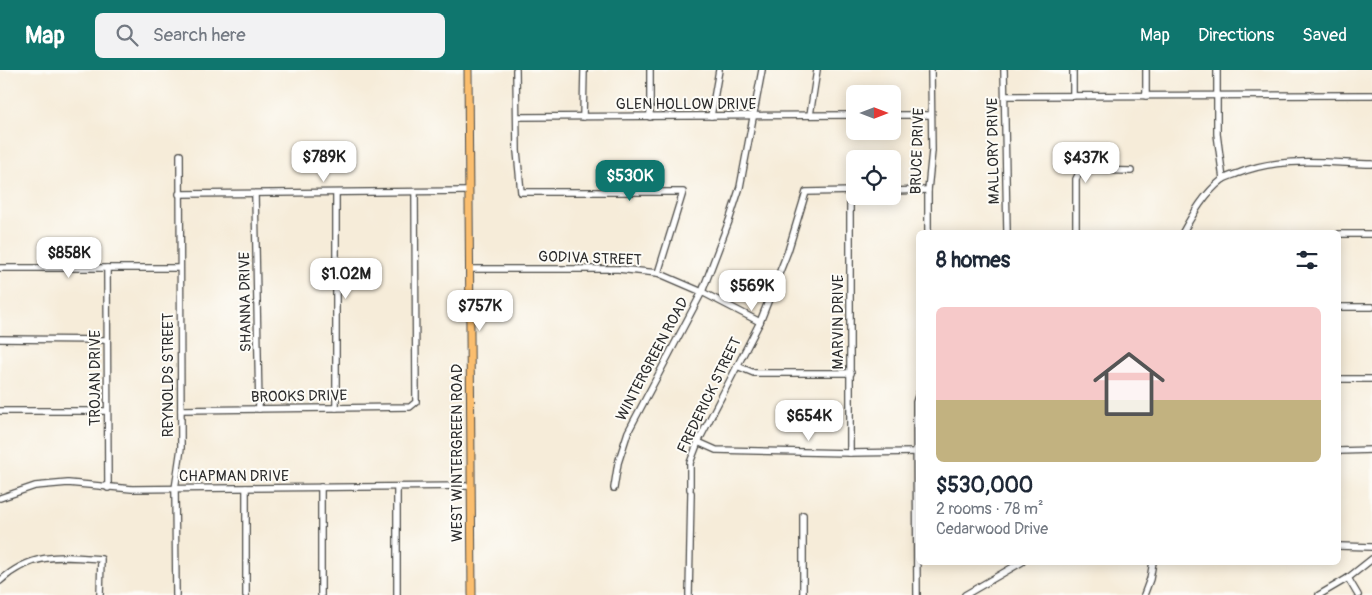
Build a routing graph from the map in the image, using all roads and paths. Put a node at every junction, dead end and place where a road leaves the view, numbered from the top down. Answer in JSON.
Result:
{"nodes":[{"id":1,"x":468,"y":70,"type":"edge"},
{"id":2,"x":516,"y":70,"type":"edge"},
{"id":3,"x":584,"y":70,"type":"edge"},
{"id":4,"x":650,"y":70,"type":"edge"},
{"id":5,"x":719,"y":70,"type":"edge"},
{"id":6,"x":762,"y":70,"type":"edge"},
{"id":7,"x":817,"y":70,"type":"edge"},
{"id":8,"x":931,"y":70,"type":"edge"},
{"id":9,"x":1004,"y":70,"type":"edge"},
{"id":10,"x":1073,"y":70,"type":"edge"},
{"id":11,"x":1146,"y":70,"type":"edge"},
{"id":12,"x":1217,"y":70,"type":"edge"},
{"id":13,"x":1217,"y":95,"type":"junction"},
{"id":14,"x":1372,"y":95,"type":"edge"},
{"id":15,"x":1005,"y":96,"type":"junction"},
{"id":16,"x":1073,"y":96,"type":"junction"},
{"id":17,"x":1146,"y":96,"type":"junction"},
{"id":18,"x":810,"y":115,"type":"junction"},
{"id":19,"x":846,"y":115,"type":"edge"},
{"id":20,"x":901,"y":115,"type":"edge"},
{"id":21,"x":932,"y":115,"type":"junction"},
{"id":22,"x":711,"y":116,"type":"junction"},
{"id":23,"x":754,"y":116,"type":"junction"},
{"id":24,"x":517,"y":117,"type":"junction"},
{"id":25,"x":584,"y":117,"type":"junction"},
{"id":26,"x":650,"y":117,"type":"junction"},
{"id":27,"x":180,"y":155,"type":"dead end"},
{"id":28,"x":1372,"y":164,"type":"edge"},
{"id":29,"x":1131,"y":171,"type":"dead end"},
{"id":30,"x":1223,"y":179,"type":"junction"},
{"id":31,"x":928,"y":190,"type":"junction"},
{"id":32,"x":846,"y":191,"type":"edge"},
{"id":33,"x":901,"y":191,"type":"edge"},
{"id":34,"x":415,"y":192,"type":"junction"},
{"id":35,"x":468,"y":192,"type":"junction"},
{"id":36,"x":336,"y":193,"type":"junction"},
{"id":37,"x":179,"y":194,"type":"junction"},
{"id":38,"x":255,"y":194,"type":"junction"},
{"id":39,"x":853,"y":205,"type":"edge"},
{"id":40,"x":928,"y":230,"type":"edge"},
{"id":41,"x":1007,"y":230,"type":"edge"},
{"id":42,"x":1076,"y":230,"type":"edge"},
{"id":43,"x":1184,"y":230,"type":"edge"},
{"id":44,"x":1341,"y":234,"type":"edge"},
{"id":45,"x":1372,"y":234,"type":"edge"},
{"id":46,"x":0,"y":268,"type":"edge"},
{"id":47,"x":107,"y":268,"type":"junction"},
{"id":48,"x":180,"y":268,"type":"junction"},
{"id":49,"x":469,"y":269,"type":"junction"},
{"id":50,"x":658,"y":273,"type":"junction"},
{"id":51,"x":702,"y":292,"type":"junction"},
{"id":52,"x":1341,"y":307,"type":"edge"},
{"id":53,"x":1372,"y":307,"type":"edge"},
{"id":54,"x":760,"y":322,"type":"junction"},
{"id":55,"x":0,"y":339,"type":"edge"},
{"id":56,"x":107,"y":340,"type":"junction"},
{"id":57,"x":737,"y":366,"type":"junction"},
{"id":58,"x":851,"y":373,"type":"junction"},
{"id":59,"x":1341,"y":379,"type":"edge"},
{"id":60,"x":1372,"y":379,"type":"edge"},
{"id":61,"x":336,"y":408,"type":"junction"},
{"id":62,"x":259,"y":409,"type":"junction"},
{"id":63,"x":181,"y":410,"type":"junction"},
{"id":64,"x":0,"y":411,"type":"edge"},
{"id":65,"x":107,"y":411,"type":"junction"},
{"id":66,"x":698,"y":442,"type":"junction"},
{"id":67,"x":1341,"y":450,"type":"edge"},
{"id":68,"x":1372,"y":450,"type":"edge"},
{"id":69,"x":916,"y":452,"type":"edge"},
{"id":70,"x":850,"y":453,"type":"junction"},
{"id":71,"x":471,"y":486,"type":"junction"},
{"id":72,"x":397,"y":487,"type":"junction"},
{"id":73,"x":108,"y":488,"type":"junction"},
{"id":74,"x":175,"y":488,"type":"junction"},
{"id":75,"x":246,"y":488,"type":"junction"},
{"id":76,"x":321,"y":488,"type":"junction"},
{"id":77,"x":614,"y":488,"type":"dead end"},
{"id":78,"x":0,"y":498,"type":"edge"},
{"id":79,"x":803,"y":515,"type":"dead end"},
{"id":80,"x":1341,"y":546,"type":"edge"},
{"id":81,"x":1372,"y":547,"type":"edge"},
{"id":82,"x":1372,"y":559,"type":"edge"},
{"id":83,"x":917,"y":565,"type":"edge"},
{"id":84,"x":1017,"y":565,"type":"edge"},
{"id":85,"x":1152,"y":565,"type":"edge"},
{"id":86,"x":1348,"y":578,"type":"junction"},
{"id":87,"x":0,"y":581,"type":"edge"},
{"id":88,"x":100,"y":595,"type":"edge"},
{"id":89,"x":176,"y":595,"type":"edge"},
{"id":90,"x":246,"y":595,"type":"edge"},
{"id":91,"x":321,"y":595,"type":"edge"},
{"id":92,"x":397,"y":595,"type":"edge"},
{"id":93,"x":472,"y":595,"type":"edge"},
{"id":94,"x":689,"y":595,"type":"edge"},
{"id":95,"x":803,"y":595,"type":"edge"},
{"id":96,"x":917,"y":595,"type":"edge"},
{"id":97,"x":965,"y":595,"type":"edge"},
{"id":98,"x":1144,"y":595,"type":"edge"},
{"id":99,"x":1319,"y":595,"type":"edge"},
{"id":100,"x":1358,"y":595,"type":"edge"}],
"edges":[{"from":1,"to":35,"type":"main road","name":"WEST WINTERGREEN ROAD"},
{"from":2,"to":24,"type":"street"},
{"from":3,"to":25,"type":"street"},
{"from":4,"to":26,"type":"street"},
{"from":5,"to":22,"type":"street"},
{"from":6,"to":23,"type":"street","name":"WINTERGREEN ROAD"},
{"from":7,"to":18,"type":"street"},
{"from":8,"to":21,"type":"street","name":"BRUCE DRIVE"},
{"from":9,"to":15,"type":"street","name":"MALLORY DRIVE"},
{"from":10,"to":16,"type":"street"},
{"from":11,"to":17,"type":"street"},
{"from":12,"to":13,"type":"street"},
{"from":13,"to":14,"type":"street"},
{"from":13,"to":17,"type":"street"},
{"from":13,"to":30,"type":"street"},
{"from":15,"to":16,"type":"street"},
{"from":15,"to":41,"type":"street","name":"MALLORY DRIVE"},
{"from":16,"to":17,"type":"street"},
{"from":18,"to":19,"type":"street","name":"GLEN HOLLOW DRIVE"},
{"from":18,"to":23,"type":"street","name":"GLEN HOLLOW DRIVE"},
{"from":20,"to":21,"type":"street"},
{"from":21,"to":31,"type":"street","name":"BRUCE DRIVE"},
{"from":22,"to":23,"type":"street","name":"GLEN HOLLOW DRIVE"},
{"from":22,"to":26,"type":"street","name":"GLEN HOLLOW DRIVE"},
{"from":23,"to":51,"type":"street","name":"WINTERGREEN ROAD"},
{"from":24,"to":25,"type":"street","name":"GLEN HOLLOW DRIVE"},
{"from":24,"to":50,"type":"street"},
{"from":25,"to":26,"type":"street","name":"GLEN HOLLOW DRIVE"},
{"from":27,"to":37,"type":"street","name":"REYNOLDS STREET"},
{"from":28,"to":30,"type":"street"},
{"from":29,"to":42,"type":"street"},
{"from":30,"to":43,"type":"street"},
{"from":31,"to":33,"type":"street"},
{"from":31,"to":40,"type":"street","name":"BRUCE DRIVE"},
{"from":32,"to":54,"type":"street","name":"FREDERICK STREET"},
{"from":34,"to":35,"type":"street"},
{"from":34,"to":36,"type":"street"},
{"from":34,"to":61,"type":"street","name":"BROOKS DRIVE"},
{"from":35,"to":49,"type":"main road","name":"WEST WINTERGREEN ROAD"},
{"from":36,"to":38,"type":"street"},
{"from":36,"to":61,"type":"street"},
{"from":37,"to":38,"type":"street"},
{"from":37,"to":48,"type":"street","name":"REYNOLDS STREET"},
{"from":38,"to":62,"type":"street","name":"SHANNA DRIVE"},
{"from":39,"to":58,"type":"street","name":"MARVIN DRIVE"},
{"from":44,"to":45,"type":"street"},
{"from":46,"to":47,"type":"street"},
{"from":47,"to":48,"type":"street"},
{"from":47,"to":56,"type":"street","name":"TROJAN DRIVE"},
{"from":48,"to":63,"type":"street","name":"REYNOLDS STREET"},
{"from":49,"to":50,"type":"street","name":"GODIVA STREET"},
{"from":49,"to":71,"type":"main road","name":"WEST WINTERGREEN ROAD"},
{"from":50,"to":51,"type":"street","name":"GODIVA STREET"},
{"from":51,"to":54,"type":"street","name":"GODIVA STREET"},
{"from":51,"to":77,"type":"street","name":"WINTERGREEN ROAD"},
{"from":52,"to":53,"type":"street"},
{"from":54,"to":57,"type":"street","name":"FREDERICK STREET"},
{"from":55,"to":56,"type":"street"},
{"from":56,"to":65,"type":"street","name":"TROJAN DRIVE"},
{"from":57,"to":58,"type":"street"},
{"from":57,"to":66,"type":"street","name":"FREDERICK STREET"},
{"from":58,"to":70,"type":"street","name":"MARVIN DRIVE"},
{"from":59,"to":60,"type":"street"},
{"from":61,"to":62,"type":"street","name":"BROOKS DRIVE"},
{"from":62,"to":63,"type":"street","name":"BROOKS DRIVE"},
{"from":63,"to":74,"type":"street","name":"REYNOLDS STREET"},
{"from":64,"to":65,"type":"street"},
{"from":65,"to":73,"type":"street","name":"TROJAN DRIVE"},
{"from":66,"to":70,"type":"street"},
{"from":66,"to":94,"type":"street","name":"FREDERICK STREET"},
{"from":67,"to":68,"type":"street"},
{"from":69,"to":70,"type":"street"},
{"from":71,"to":72,"type":"street","name":"CHAPMAN DRIVE"},
{"from":71,"to":93,"type":"main road","name":"WEST WINTERGREEN ROAD"},
{"from":72,"to":76,"type":"street","name":"CHAPMAN DRIVE"},
{"from":72,"to":92,"type":"street"},
{"from":73,"to":74,"type":"street","name":"CHAPMAN DRIVE"},
{"from":73,"to":78,"type":"street","name":"CHAPMAN DRIVE"},
{"from":74,"to":75,"type":"street","name":"CHAPMAN DRIVE"},
{"from":74,"to":89,"type":"street","name":"REYNOLDS STREET"},
{"from":75,"to":76,"type":"street","name":"CHAPMAN DRIVE"},
{"from":75,"to":90,"type":"street"},
{"from":76,"to":91,"type":"street"},
{"from":79,"to":95,"type":"street"},
{"from":80,"to":81,"type":"street"},
{"from":82,"to":86,"type":"street"},
{"from":83,"to":96,"type":"street"},
{"from":84,"to":97,"type":"street"},
{"from":85,"to":98,"type":"street"},
{"from":86,"to":99,"type":"street"},
{"from":86,"to":100,"type":"street"},
{"from":87,"to":88,"type":"street"}]}
